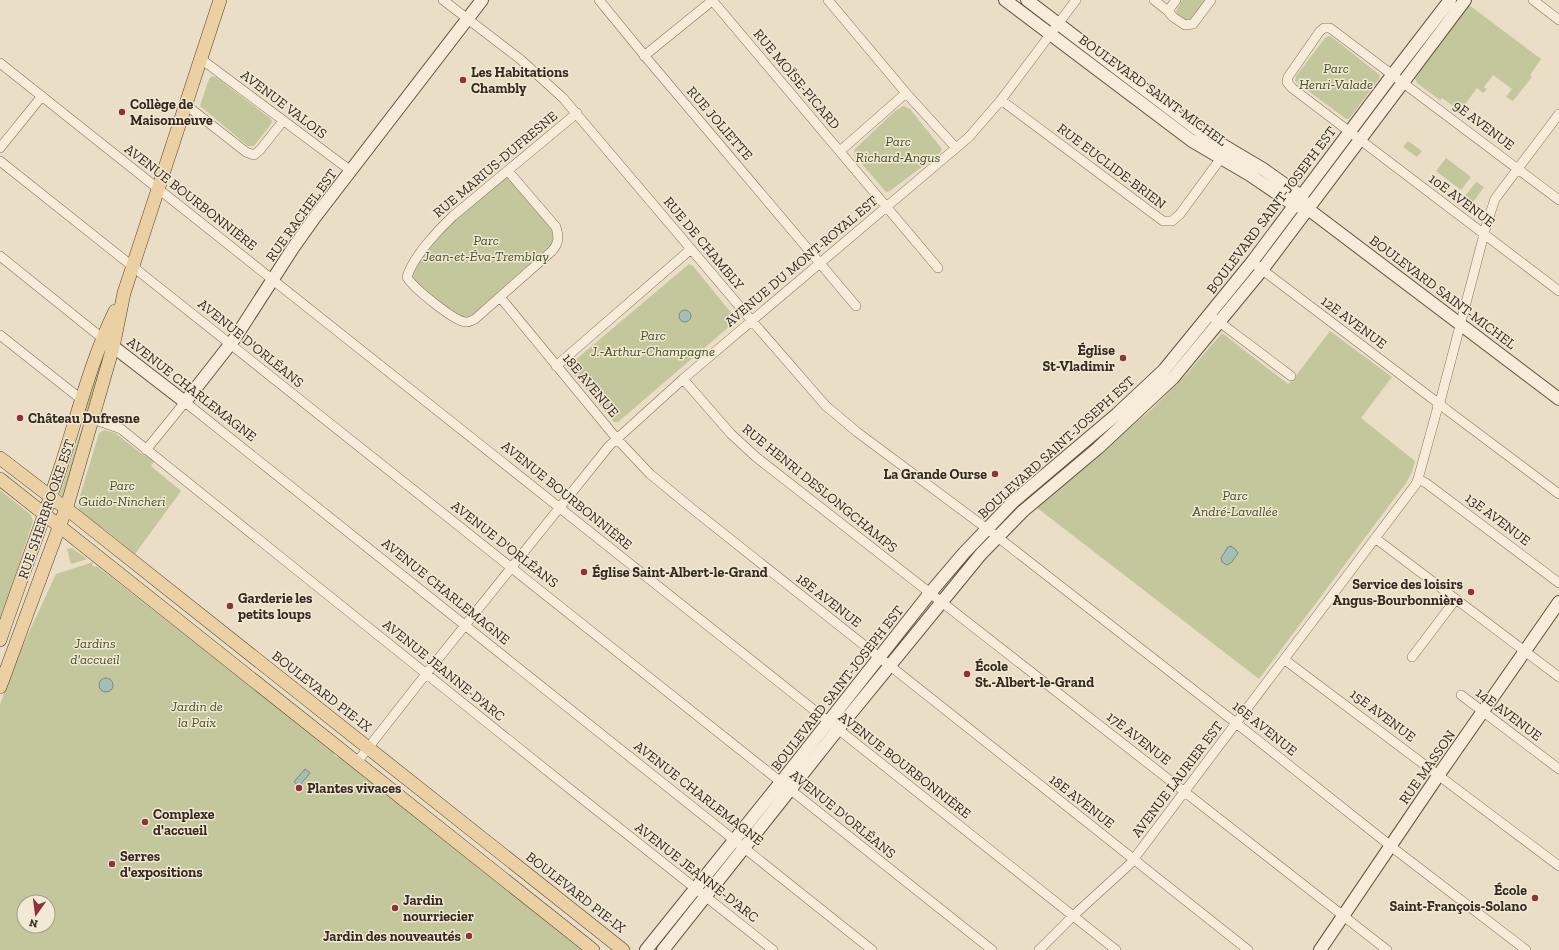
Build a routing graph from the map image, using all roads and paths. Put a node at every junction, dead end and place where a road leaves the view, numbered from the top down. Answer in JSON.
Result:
{"nodes":[{"id":1,"x":220,"y":0,"type":"edge"},
{"id":2,"x":443,"y":0,"type":"edge"},
{"id":3,"x":482,"y":0,"type":"edge"},
{"id":4,"x":599,"y":0,"type":"edge"},
{"id":5,"x":712,"y":0,"type":"edge"},
{"id":6,"x":828,"y":0,"type":"edge"},
{"id":7,"x":1005,"y":0,"type":"edge"},
{"id":8,"x":1027,"y":0,"type":"edge"},
{"id":9,"x":1076,"y":0,"type":"edge"},
{"id":10,"x":1154,"y":0,"type":"edge"},
{"id":11,"x":1176,"y":0,"type":"edge"},
{"id":12,"x":1211,"y":0,"type":"edge"},
{"id":13,"x":1450,"y":0,"type":"edge"},
{"id":14,"x":1465,"y":0,"type":"edge"},
{"id":15,"x":1533,"y":0,"type":"edge"},
{"id":16,"x":1168,"y":11,"type":"junction"},
{"id":17,"x":468,"y":19,"type":"junction"},
{"id":18,"x":1559,"y":20,"type":"edge"},
{"id":19,"x":1058,"y":24,"type":"junction"},
{"id":20,"x":1050,"y":34,"type":"junction"},
{"id":21,"x":644,"y":56,"type":"junction"},
{"id":22,"x":201,"y":59,"type":"junction"},
{"id":23,"x":0,"y":63,"type":"edge"},
{"id":24,"x":1392,"y":74,"type":"junction"},
{"id":25,"x":1403,"y":82,"type":"junction"},
{"id":26,"x":906,"y":93,"type":"junction"},
{"id":27,"x":42,"y":96,"type":"junction"},
{"id":28,"x":1002,"y":100,"type":"junction"},
{"id":29,"x":186,"y":105,"type":"junction"},
{"id":30,"x":577,"y":114,"type":"junction"},
{"id":31,"x":1559,"y":114,"type":"edge"},
{"id":32,"x":283,"y":121,"type":"junction"},
{"id":33,"x":1349,"y":131,"type":"junction"},
{"id":34,"x":1360,"y":140,"type":"junction"},
{"id":35,"x":0,"y":148,"type":"edge"},
{"id":36,"x":956,"y":148,"type":"junction"},
{"id":37,"x":840,"y":151,"type":"junction"},
{"id":38,"x":1224,"y":153,"type":"junction"},
{"id":39,"x":0,"y":161,"type":"edge"},
{"id":40,"x":1518,"y":169,"type":"junction"},
{"id":41,"x":351,"y":171,"type":"junction"},
{"id":42,"x":508,"y":171,"type":"junction"},
{"id":43,"x":158,"y":190,"type":"junction"},
{"id":44,"x":1559,"y":200,"type":"edge"},
{"id":45,"x":1297,"y":201,"type":"junction"},
{"id":46,"x":888,"y":206,"type":"junction"},
{"id":47,"x":1308,"y":209,"type":"junction"},
{"id":48,"x":1484,"y":234,"type":"junction"},
{"id":49,"x":691,"y":249,"type":"junction"},
{"id":50,"x":0,"y":256,"type":"edge"},
{"id":51,"x":1252,"y":262,"type":"junction"},
{"id":52,"x":820,"y":263,"type":"junction"},
{"id":53,"x":133,"y":266,"type":"junction"},
{"id":54,"x":938,"y":268,"type":"dead end"},
{"id":55,"x":1262,"y":270,"type":"junction"},
{"id":56,"x":274,"y":280,"type":"junction"},
{"id":57,"x":1559,"y":291,"type":"edge"},
{"id":58,"x":124,"y":293,"type":"junction"},
{"id":59,"x":500,"y":297,"type":"junction"},
{"id":60,"x":856,"y":306,"type":"dead end"},
{"id":61,"x":1210,"y":315,"type":"junction"},
{"id":62,"x":752,"y":321,"type":"junction"},
{"id":63,"x":1220,"y":322,"type":"junction"},
{"id":64,"x":1461,"y":325,"type":"junction"},
{"id":65,"x":0,"y":335,"type":"edge"},
{"id":66,"x":102,"y":338,"type":"junction"},
{"id":67,"x":230,"y":345,"type":"junction"},
{"id":68,"x":113,"y":347,"type":"junction"},
{"id":69,"x":556,"y":366,"type":"junction"},
{"id":70,"x":1291,"y":376,"type":"dead end"},
{"id":71,"x":683,"y":379,"type":"junction"},
{"id":72,"x":1559,"y":399,"type":"edge"},
{"id":73,"x":82,"y":400,"type":"junction"},
{"id":74,"x":185,"y":402,"type":"junction"},
{"id":75,"x":1439,"y":405,"type":"junction"},
{"id":76,"x":92,"y":419,"type":"junction"},
{"id":77,"x":617,"y":439,"type":"junction"},
{"id":78,"x":146,"y":450,"type":"junction"},
{"id":79,"x":0,"y":458,"type":"edge"},
{"id":80,"x":0,"y":479,"type":"edge"},
{"id":81,"x":1418,"y":479,"type":"junction"},
{"id":82,"x":1559,"y":494,"type":"edge"},
{"id":83,"x":51,"y":497,"type":"junction"},
{"id":84,"x":560,"y":507,"type":"junction"},
{"id":85,"x":66,"y":508,"type":"junction"},
{"id":86,"x":45,"y":516,"type":"junction"},
{"id":87,"x":59,"y":528,"type":"junction"},
{"id":88,"x":986,"y":528,"type":"junction"},
{"id":89,"x":997,"y":536,"type":"junction"},
{"id":90,"x":1375,"y":538,"type":"junction"},
{"id":91,"x":512,"y":568,"type":"junction"},
{"id":92,"x":1559,"y":583,"type":"edge"},
{"id":93,"x":930,"y":593,"type":"junction"},
{"id":94,"x":1456,"y":599,"type":"junction"},
{"id":95,"x":941,"y":601,"type":"junction"},
{"id":96,"x":1559,"y":602,"type":"edge"},
{"id":97,"x":465,"y":626,"type":"junction"},
{"id":98,"x":0,"y":640,"type":"edge"},
{"id":99,"x":1525,"y":651,"type":"junction"},
{"id":100,"x":1412,"y":657,"type":"dead end"},
{"id":101,"x":879,"y":658,"type":"junction"},
{"id":102,"x":1285,"y":660,"type":"junction"},
{"id":103,"x":889,"y":665,"type":"junction"},
{"id":104,"x":426,"y":674,"type":"junction"},
{"id":105,"x":1559,"y":677,"type":"edge"},
{"id":106,"x":0,"y":687,"type":"edge"},
{"id":107,"x":1461,"y":695,"type":"dead end"},
{"id":108,"x":1483,"y":712,"type":"junction"},
{"id":109,"x":1236,"y":723,"type":"junction"},
{"id":110,"x":833,"y":726,"type":"junction"},
{"id":111,"x":368,"y":748,"type":"junction"},
{"id":112,"x":357,"y":762,"type":"junction"},
{"id":113,"x":1559,"y":769,"type":"edge"},
{"id":114,"x":1439,"y":775,"type":"junction"},
{"id":115,"x":786,"y":786,"type":"junction"},
{"id":116,"x":1185,"y":791,"type":"junction"},
{"id":117,"x":739,"y":844,"type":"junction"},
{"id":118,"x":1390,"y":846,"type":"junction"},
{"id":119,"x":1134,"y":860,"type":"junction"},
{"id":120,"x":1559,"y":866,"type":"edge"},
{"id":121,"x":696,"y":889,"type":"junction"},
{"id":122,"x":706,"y":896,"type":"junction"},
{"id":123,"x":1073,"y":916,"type":"junction"},
{"id":124,"x":1343,"y":916,"type":"junction"},
{"id":125,"x":593,"y":950,"type":"edge"},
{"id":126,"x":623,"y":950,"type":"edge"},
{"id":127,"x":646,"y":950,"type":"edge"},
{"id":128,"x":663,"y":950,"type":"edge"},
{"id":129,"x":773,"y":950,"type":"edge"},
{"id":130,"x":872,"y":950,"type":"edge"},
{"id":131,"x":992,"y":950,"type":"edge"},
{"id":132,"x":1039,"y":950,"type":"edge"},
{"id":133,"x":1116,"y":950,"type":"edge"},
{"id":134,"x":1248,"y":950,"type":"edge"},
{"id":135,"x":1320,"y":950,"type":"edge"},
{"id":136,"x":1387,"y":950,"type":"edge"},
{"id":137,"x":1526,"y":950,"type":"edge"}],
"edges":[{"from":1,"to":22,"type":"main road","name":"RUE SHERBROOKE EST"},
{"from":2,"to":17,"type":"street","name":"RUE DE CHAMBLY"},
{"from":3,"to":17,"type":"main road","name":"RUE RACHEL EST"},
{"from":4,"to":21,"type":"street","name":"RUE JOLIETTE"},
{"from":5,"to":21,"type":"street"},
{"from":5,"to":37,"type":"street","name":"RUE MOÏSE-PICARD"},
{"from":6,"to":26,"type":"street"},
{"from":7,"to":20,"type":"main road","name":"BOULEVARD SAINT-MICHEL"},
{"from":8,"to":19,"type":"main road","name":"BOULEVARD SAINT-MICHEL"},
{"from":9,"to":19,"type":"street","name":"AVENUE DU MONT-ROYAL EST"},
{"from":10,"to":16,"type":"street"},
{"from":11,"to":16,"type":"street"},
{"from":12,"to":16,"type":"street"},
{"from":13,"to":24,"type":"main road","name":"BOULEVARD SAINT-JOSEPH EST"},
{"from":14,"to":25,"type":"main road","name":"BOULEVARD SAINT-JOSEPH EST"},
{"from":15,"to":18,"type":"street"},
{"from":17,"to":30,"type":"street","name":"RUE DE CHAMBLY"},
{"from":17,"to":41,"type":"main road","name":"RUE RACHEL EST"},
{"from":19,"to":20,"type":"street","name":"AVENUE DU MONT-ROYAL EST"},
{"from":19,"to":38,"type":"main road","name":"BOULEVARD SAINT-MICHEL"},
{"from":20,"to":28,"type":"street","name":"AVENUE DU MONT-ROYAL EST"},
{"from":20,"to":38,"type":"main road","name":"BOULEVARD SAINT-MICHEL"},
{"from":21,"to":52,"type":"street","name":"RUE JOLIETTE"},
{"from":22,"to":29,"type":"main road","name":"RUE SHERBROOKE EST"},
{"from":22,"to":32,"type":"street","name":"AVENUE VALOIS"},
{"from":23,"to":27,"type":"street","name":"AVENUE BOURBONNIÈRE"},
{"from":24,"to":25,"type":"street","name":"9E AVENUE"},
{"from":24,"to":33,"type":"main road","name":"BOULEVARD SAINT-JOSEPH EST"},
{"from":24,"to":33,"type":"street","name":"9E AVENUE"},
{"from":25,"to":34,"type":"main road","name":"BOULEVARD SAINT-JOSEPH EST"},
{"from":25,"to":40,"type":"street","name":"9E AVENUE"},
{"from":26,"to":36,"type":"street"},
{"from":26,"to":37,"type":"street"},
{"from":27,"to":35,"type":"street"},
{"from":27,"to":43,"type":"street","name":"AVENUE BOURBONNIÈRE"},
{"from":28,"to":36,"type":"street","name":"AVENUE DU MONT-ROYAL EST"},
{"from":28,"to":38,"type":"street","name":"RUE EUCLIDE-BRIEN"},
{"from":29,"to":32,"type":"street"},
{"from":29,"to":43,"type":"main road","name":"RUE SHERBROOKE EST"},
{"from":30,"to":42,"type":"street","name":"RUE MARIUS-DUFRESNE"},
{"from":30,"to":49,"type":"street","name":"RUE DE CHAMBLY"},
{"from":31,"to":40,"type":"street","name":"AVENUE LAURIER EST"},
{"from":32,"to":41,"type":"street","name":"AVENUE VALOIS"},
{"from":33,"to":34,"type":"street","name":"10E AVENUE"},
{"from":33,"to":45,"type":"main road","name":"BOULEVARD SAINT-JOSEPH EST"},
{"from":34,"to":47,"type":"main road","name":"BOULEVARD SAINT-JOSEPH EST"},
{"from":34,"to":48,"type":"street","name":"10E AVENUE"},
{"from":36,"to":46,"type":"street","name":"AVENUE DU MONT-ROYAL EST"},
{"from":37,"to":46,"type":"street","name":"RUE MOÏSE-PICARD"},
{"from":38,"to":45,"type":"main road","name":"BOULEVARD SAINT-MICHEL"},
{"from":39,"to":53,"type":"street","name":"AVENUE D'ORLÉANS"},
{"from":40,"to":44,"type":"street","name":"9E AVENUE"},
{"from":40,"to":48,"type":"street","name":"AVENUE LAURIER EST"},
{"from":41,"to":56,"type":"main road","name":"RUE RACHEL EST"},
{"from":42,"to":59,"type":"street"},
{"from":42,"to":59,"type":"street","name":"RUE MARIUS-DUFRESNE"},
{"from":43,"to":53,"type":"main road","name":"RUE SHERBROOKE EST"},
{"from":43,"to":56,"type":"street","name":"AVENUE BOURBONNIÈRE"},
{"from":45,"to":47,"type":"main road","name":"BOULEVARD SAINT-MICHEL"},
{"from":45,"to":51,"type":"main road","name":"BOULEVARD SAINT-JOSEPH EST"},
{"from":46,"to":52,"type":"street","name":"AVENUE DU MONT-ROYAL EST"},
{"from":46,"to":54,"type":"street","name":"RUE MOÏSE-PICARD"},
{"from":47,"to":55,"type":"main road","name":"BOULEVARD SAINT-JOSEPH EST"},
{"from":47,"to":64,"type":"main road","name":"BOULEVARD SAINT-MICHEL"},
{"from":48,"to":57,"type":"street","name":"10E AVENUE"},
{"from":48,"to":64,"type":"street","name":"AVENUE LAURIER EST"},
{"from":49,"to":62,"type":"street","name":"RUE DE CHAMBLY"},
{"from":49,"to":69,"type":"street"},
{"from":50,"to":66,"type":"street","name":"AVENUE CHARLEMAGNE"},
{"from":51,"to":55,"type":"street","name":"12E AVENUE"},
{"from":51,"to":61,"type":"main road","name":"BOULEVARD SAINT-JOSEPH EST"},
{"from":52,"to":60,"type":"street","name":"RUE JOLIETTE"},
{"from":52,"to":62,"type":"street","name":"AVENUE DU MONT-ROYAL EST"},
{"from":53,"to":58,"type":"main road","name":"RUE SHERBROOKE EST"},
{"from":53,"to":67,"type":"street","name":"AVENUE D'ORLÉANS"},
{"from":55,"to":63,"type":"main road","name":"BOULEVARD SAINT-JOSEPH EST"},
{"from":55,"to":75,"type":"street","name":"12E AVENUE"},
{"from":56,"to":67,"type":"main road","name":"RUE RACHEL EST"},
{"from":56,"to":84,"type":"street","name":"AVENUE BOURBONNIÈRE"},
{"from":58,"to":66,"type":"main road","name":"RUE SHERBROOKE EST"},
{"from":58,"to":68,"type":"main road","name":"RUE SHERBROOKE EST"},
{"from":59,"to":69,"type":"street","name":"18E AVENUE"},
{"from":61,"to":63,"type":"street"},
{"from":61,"to":88,"type":"main road","name":"BOULEVARD SAINT-JOSEPH EST"},
{"from":62,"to":71,"type":"street","name":"AVENUE DU MONT-ROYAL EST"},
{"from":62,"to":88,"type":"street","name":"RUE DE CHAMBLY"},
{"from":63,"to":70,"type":"street"},
{"from":63,"to":89,"type":"main road","name":"BOULEVARD SAINT-JOSEPH EST"},
{"from":64,"to":72,"type":"main road","name":"BOULEVARD SAINT-MICHEL"},
{"from":64,"to":75,"type":"street","name":"AVENUE LAURIER EST"},
{"from":65,"to":73,"type":"street"},
{"from":66,"to":68,"type":"main road","name":"AVENUE CHARLEMAGNE"},
{"from":66,"to":73,"type":"main road","name":"RUE SHERBROOKE EST"},
{"from":67,"to":74,"type":"main road","name":"RUE RACHEL EST"},
{"from":67,"to":91,"type":"street","name":"AVENUE D'ORLÉANS"},
{"from":68,"to":74,"type":"main road","name":"AVENUE CHARLEMAGNE"},
{"from":68,"to":76,"type":"main road","name":"RUE SHERBROOKE EST"},
{"from":69,"to":77,"type":"street","name":"18E AVENUE"},
{"from":71,"to":77,"type":"street","name":"AVENUE DU MONT-ROYAL EST"},
{"from":71,"to":93,"type":"street","name":"RUE HENRI DESLONGCHAMPS"},
{"from":73,"to":83,"type":"main road","name":"RUE SHERBROOKE EST"},
{"from":74,"to":78,"type":"street","name":"RUE RACHEL EST"},
{"from":74,"to":97,"type":"street","name":"AVENUE CHARLEMAGNE"},
{"from":75,"to":81,"type":"street","name":"AVENUE LAURIER EST"},
{"from":75,"to":82,"type":"street","name":"12E AVENUE"},
{"from":76,"to":78,"type":"street","name":"AVENUE JEANNE-D'ARC"},
{"from":76,"to":85,"type":"main road","name":"RUE SHERBROOKE EST"},
{"from":77,"to":84,"type":"street","name":"AVENUE DU MONT-ROYAL EST"},
{"from":77,"to":101,"type":"street","name":"18E AVENUE"},
{"from":78,"to":104,"type":"street","name":"AVENUE JEANNE-D'ARC"},
{"from":79,"to":83,"type":"main road","name":"BOULEVARD PIE-IX"},
{"from":80,"to":86,"type":"main road"},
{"from":81,"to":90,"type":"street","name":"AVENUE LAURIER EST"},
{"from":81,"to":92,"type":"street","name":"13E AVENUE"},
{"from":83,"to":85,"type":"main road","name":"BOULEVARD PIE-IX"},
{"from":83,"to":86,"type":"main road","name":"RUE SHERBROOKE EST"},
{"from":84,"to":91,"type":"street","name":"AVENUE DU MONT-ROYAL EST"},
{"from":84,"to":110,"type":"street","name":"AVENUE BOURBONNIÈRE"},
{"from":85,"to":87,"type":"main road","name":"RUE SHERBROOKE EST"},
{"from":85,"to":111,"type":"main road","name":"BOULEVARD PIE-IX"},
{"from":86,"to":87,"type":"main road"},
{"from":86,"to":98,"type":"main road","name":"RUE SHERBROOKE EST"},
{"from":87,"to":106,"type":"main road","name":"RUE SHERBROOKE EST"},
{"from":87,"to":112,"type":"main road"},
{"from":88,"to":89,"type":"street","name":"16E AVENUE"},
{"from":88,"to":93,"type":"main road","name":"BOULEVARD SAINT-JOSEPH EST"},
{"from":89,"to":95,"type":"main road","name":"BOULEVARD SAINT-JOSEPH EST"},
{"from":89,"to":109,"type":"street","name":"16E AVENUE"},
{"from":90,"to":94,"type":"street"},
{"from":90,"to":102,"type":"street","name":"AVENUE LAURIER EST"},
{"from":91,"to":97,"type":"street","name":"AVENUE DU MONT-ROYAL EST"},
{"from":91,"to":115,"type":"street","name":"AVENUE D'ORLÉANS"},
{"from":93,"to":95,"type":"street","name":"17E AVENUE"},
{"from":93,"to":101,"type":"main road","name":"BOULEVARD SAINT-JOSEPH EST"},
{"from":94,"to":99,"type":"street"},
{"from":94,"to":100,"type":"street"},
{"from":95,"to":103,"type":"main road","name":"BOULEVARD SAINT-JOSEPH EST"},
{"from":95,"to":116,"type":"street","name":"17E AVENUE"},
{"from":96,"to":99,"type":"main road","name":"RUE MASSON"},
{"from":97,"to":104,"type":"street","name":"AVENUE DU MONT-ROYAL EST"},
{"from":97,"to":117,"type":"street","name":"AVENUE CHARLEMAGNE"},
{"from":99,"to":105,"type":"street"},
{"from":99,"to":108,"type":"main road","name":"RUE MASSON"},
{"from":101,"to":103,"type":"street","name":"18E AVENUE"},
{"from":101,"to":110,"type":"main road","name":"BOULEVARD SAINT-JOSEPH EST"},
{"from":102,"to":109,"type":"street","name":"AVENUE LAURIER EST"},
{"from":102,"to":114,"type":"street","name":"15E AVENUE"},
{"from":103,"to":110,"type":"main road","name":"BOULEVARD SAINT-JOSEPH EST"},
{"from":103,"to":119,"type":"street","name":"18E AVENUE"},
{"from":104,"to":111,"type":"street","name":"AVENUE DU MONT-ROYAL EST"},
{"from":104,"to":121,"type":"street","name":"AVENUE JEANNE-D'ARC"},
{"from":107,"to":108,"type":"street","name":"14E AVENUE"},
{"from":108,"to":113,"type":"street","name":"14E AVENUE"},
{"from":108,"to":114,"type":"main road","name":"RUE MASSON"},
{"from":109,"to":116,"type":"street","name":"AVENUE LAURIER EST"},
{"from":109,"to":118,"type":"street","name":"16E AVENUE"},
{"from":110,"to":115,"type":"main road","name":"BOULEVARD SAINT-JOSEPH EST"},
{"from":110,"to":123,"type":"street","name":"AVENUE BOURBONNIÈRE"},
{"from":111,"to":112,"type":"street","name":"AVENUE DU MONT-ROYAL EST"},
{"from":111,"to":126,"type":"main road","name":"BOULEVARD PIE-IX"},
{"from":112,"to":125,"type":"main road"},
{"from":114,"to":118,"type":"main road","name":"RUE MASSON"},
{"from":114,"to":120,"type":"street","name":"15E AVENUE"},
{"from":115,"to":117,"type":"main road","name":"BOULEVARD SAINT-JOSEPH EST"},
{"from":115,"to":131,"type":"street","name":"AVENUE D'ORLÉANS"},
{"from":116,"to":119,"type":"street","name":"AVENUE LAURIER EST"},
{"from":116,"to":124,"type":"street","name":"17E AVENUE"},
{"from":117,"to":121,"type":"main road","name":"BOULEVARD SAINT-JOSEPH EST"},
{"from":117,"to":122,"type":"main road","name":"BOULEVARD SAINT-JOSEPH EST"},
{"from":117,"to":130,"type":"street","name":"AVENUE CHARLEMAGNE"},
{"from":118,"to":124,"type":"main road","name":"RUE MASSON"},
{"from":118,"to":137,"type":"street","name":"16E AVENUE"},
{"from":119,"to":123,"type":"street","name":"AVENUE LAURIER EST"},
{"from":119,"to":134,"type":"street","name":"18E AVENUE"},
{"from":121,"to":122,"type":"street","name":"AVENUE JEANNE-D'ARC"},
{"from":121,"to":127,"type":"main road","name":"BOULEVARD SAINT-JOSEPH EST"},
{"from":122,"to":128,"type":"main road","name":"BOULEVARD SAINT-JOSEPH EST"},
{"from":122,"to":129,"type":"street","name":"AVENUE JEANNE-D'ARC"},
{"from":123,"to":132,"type":"street","name":"AVENUE LAURIER EST"},
{"from":123,"to":133,"type":"street","name":"AVENUE BOURBONNIÈRE"},
{"from":124,"to":135,"type":"main road","name":"RUE MASSON"},
{"from":124,"to":136,"type":"street","name":"17E AVENUE"}]}
